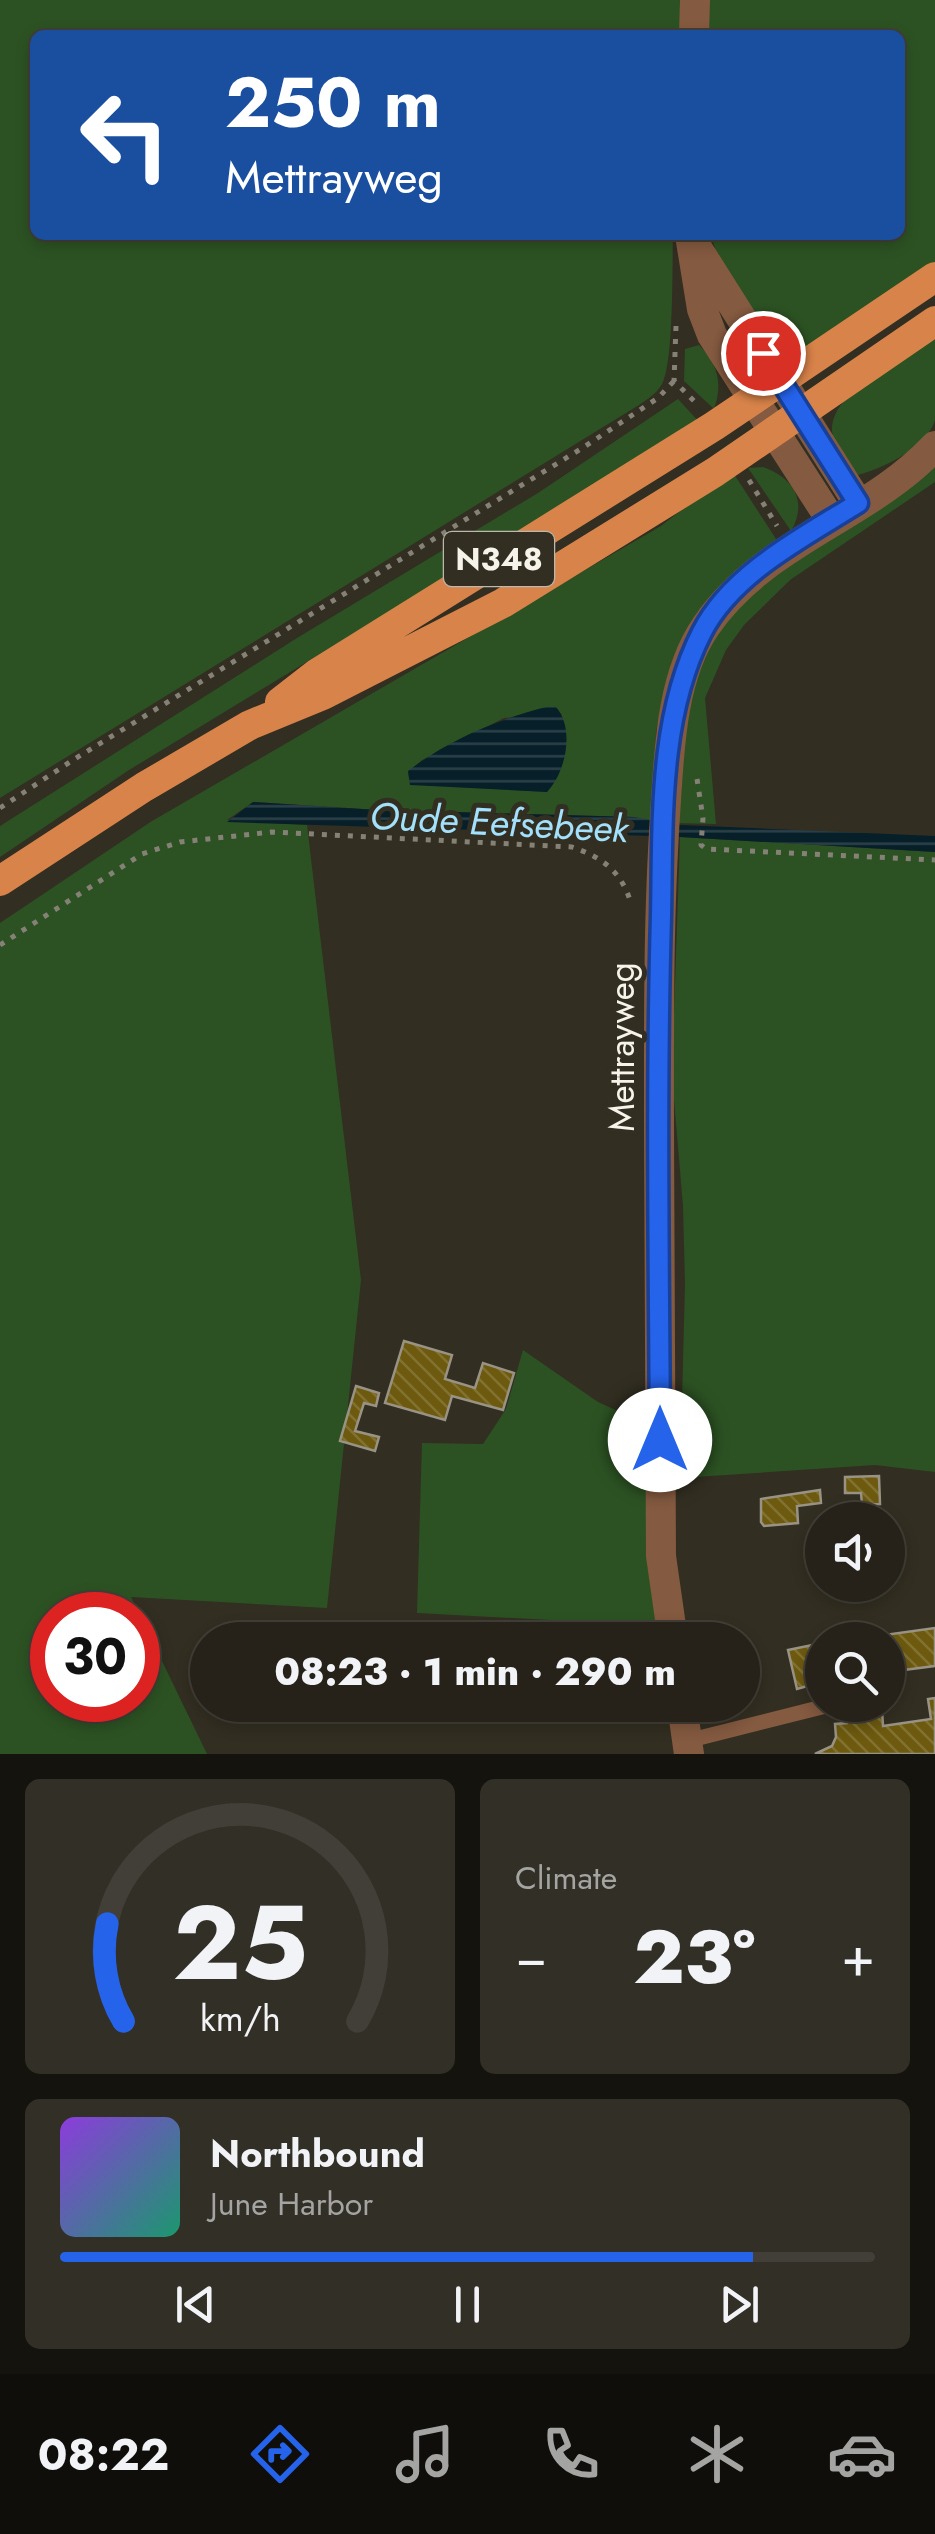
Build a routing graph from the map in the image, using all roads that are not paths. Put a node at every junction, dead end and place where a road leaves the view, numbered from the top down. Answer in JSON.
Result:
{"nodes":[{"id":1,"x":695,"y":0,"type":"edge"},
{"id":2,"x":694,"y":30,"type":"edge"},
{"id":3,"x":691,"y":240,"type":"edge"},
{"id":4,"x":692,"y":240,"type":"edge"},
{"id":5,"x":935,"y":277,"type":"edge"},
{"id":6,"x":935,"y":322,"type":"edge"},
{"id":7,"x":781,"y":382,"type":"junction"},
{"id":8,"x":753,"y":400,"type":"junction"},
{"id":9,"x":802,"y":415,"type":"junction"},
{"id":10,"x":774,"y":433,"type":"junction"},
{"id":11,"x":935,"y":446,"type":"edge"},
{"id":12,"x":858,"y":503,"type":"junction"},
{"id":13,"x":832,"y":520,"type":"junction"},
{"id":14,"x":250,"y":726,"type":"junction"},
{"id":15,"x":0,"y":882,"type":"edge"},
{"id":16,"x":670,"y":1622,"type":"edge"},
{"id":17,"x":805,"y":1712,"type":"edge"},
{"id":18,"x":684,"y":1722,"type":"edge"},
{"id":19,"x":688,"y":1747,"type":"edge"}],
"edges":[{"from":1,"to":2,"type":"street"},
{"from":3,"to":8,"type":"street"},
{"from":4,"to":7,"type":"street"},
{"from":5,"to":7,"type":"main road","number":"N348"},
{"from":6,"to":9,"type":"main road","number":"N348"},
{"from":7,"to":8,"type":"main road","number":"N348"},
{"from":7,"to":9,"type":"street"},
{"from":8,"to":10,"type":"street"},
{"from":8,"to":14,"type":"main road","number":"N348"},
{"from":9,"to":10,"type":"main road","number":"N348"},
{"from":9,"to":12,"type":"street"},
{"from":10,"to":13,"type":"street"},
{"from":10,"to":14,"type":"main road","number":"N348"},
{"from":11,"to":12,"type":"street","name":"Mettrayweg"},
{"from":12,"to":13,"type":"street","name":"Mettrayweg"},
{"from":13,"to":16,"type":"street","name":"Mettrayweg"},
{"from":14,"to":15,"type":"main road","number":"N348"},
{"from":17,"to":19,"type":"lane"},
{"from":18,"to":19,"type":"street"}]}
